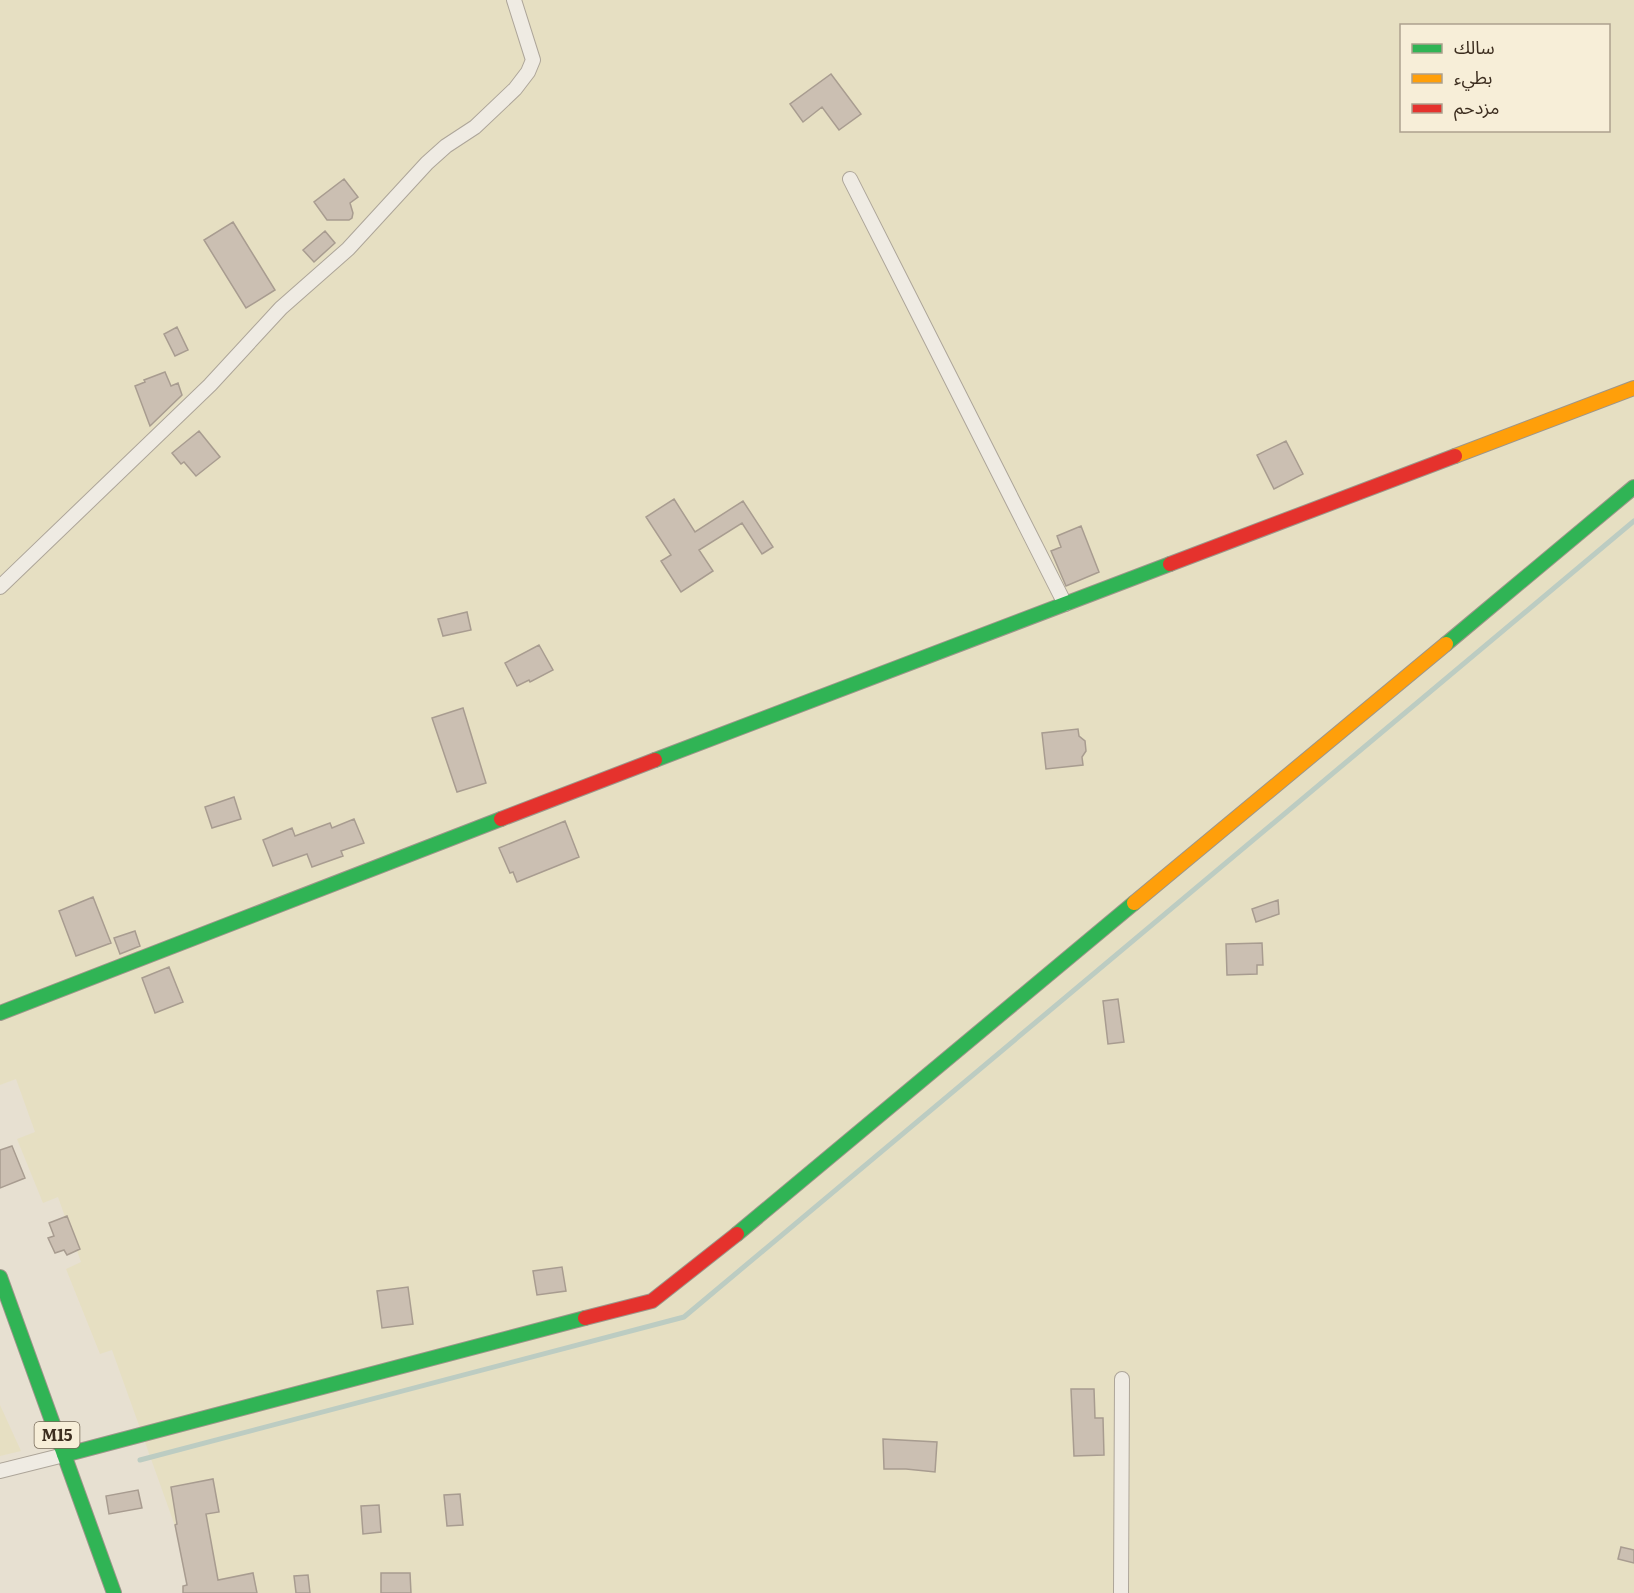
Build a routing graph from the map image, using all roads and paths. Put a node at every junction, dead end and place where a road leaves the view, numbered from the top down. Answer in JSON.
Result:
{"nodes":[{"id":1,"x":514,"y":0,"type":"edge"},
{"id":2,"x":850,"y":179,"type":"dead end"},
{"id":3,"x":1634,"y":388,"type":"edge"},
{"id":4,"x":1634,"y":487,"type":"edge"},
{"id":5,"x":0,"y":587,"type":"edge"},
{"id":6,"x":1065,"y":604,"type":"junction"},
{"id":7,"x":0,"y":1013,"type":"edge"},
{"id":8,"x":0,"y":1277,"type":"edge"},
{"id":9,"x":1122,"y":1378,"type":"dead end"},
{"id":10,"x":64,"y":1455,"type":"junction"},
{"id":11,"x":0,"y":1471,"type":"edge"},
{"id":12,"x":114,"y":1593,"type":"edge"},
{"id":13,"x":1121,"y":1593,"type":"edge"}],
"edges":[{"from":1,"to":5,"type":"street"},
{"from":2,"to":6,"type":"street"},
{"from":3,"to":6,"type":"main road"},
{"from":4,"to":10,"type":"main road"},
{"from":6,"to":7,"type":"main road"},
{"from":8,"to":10,"type":"main road","number":"M15"},
{"from":9,"to":13,"type":"street"},
{"from":10,"to":11,"type":"street"},
{"from":10,"to":12,"type":"main road","number":"M15"}]}
